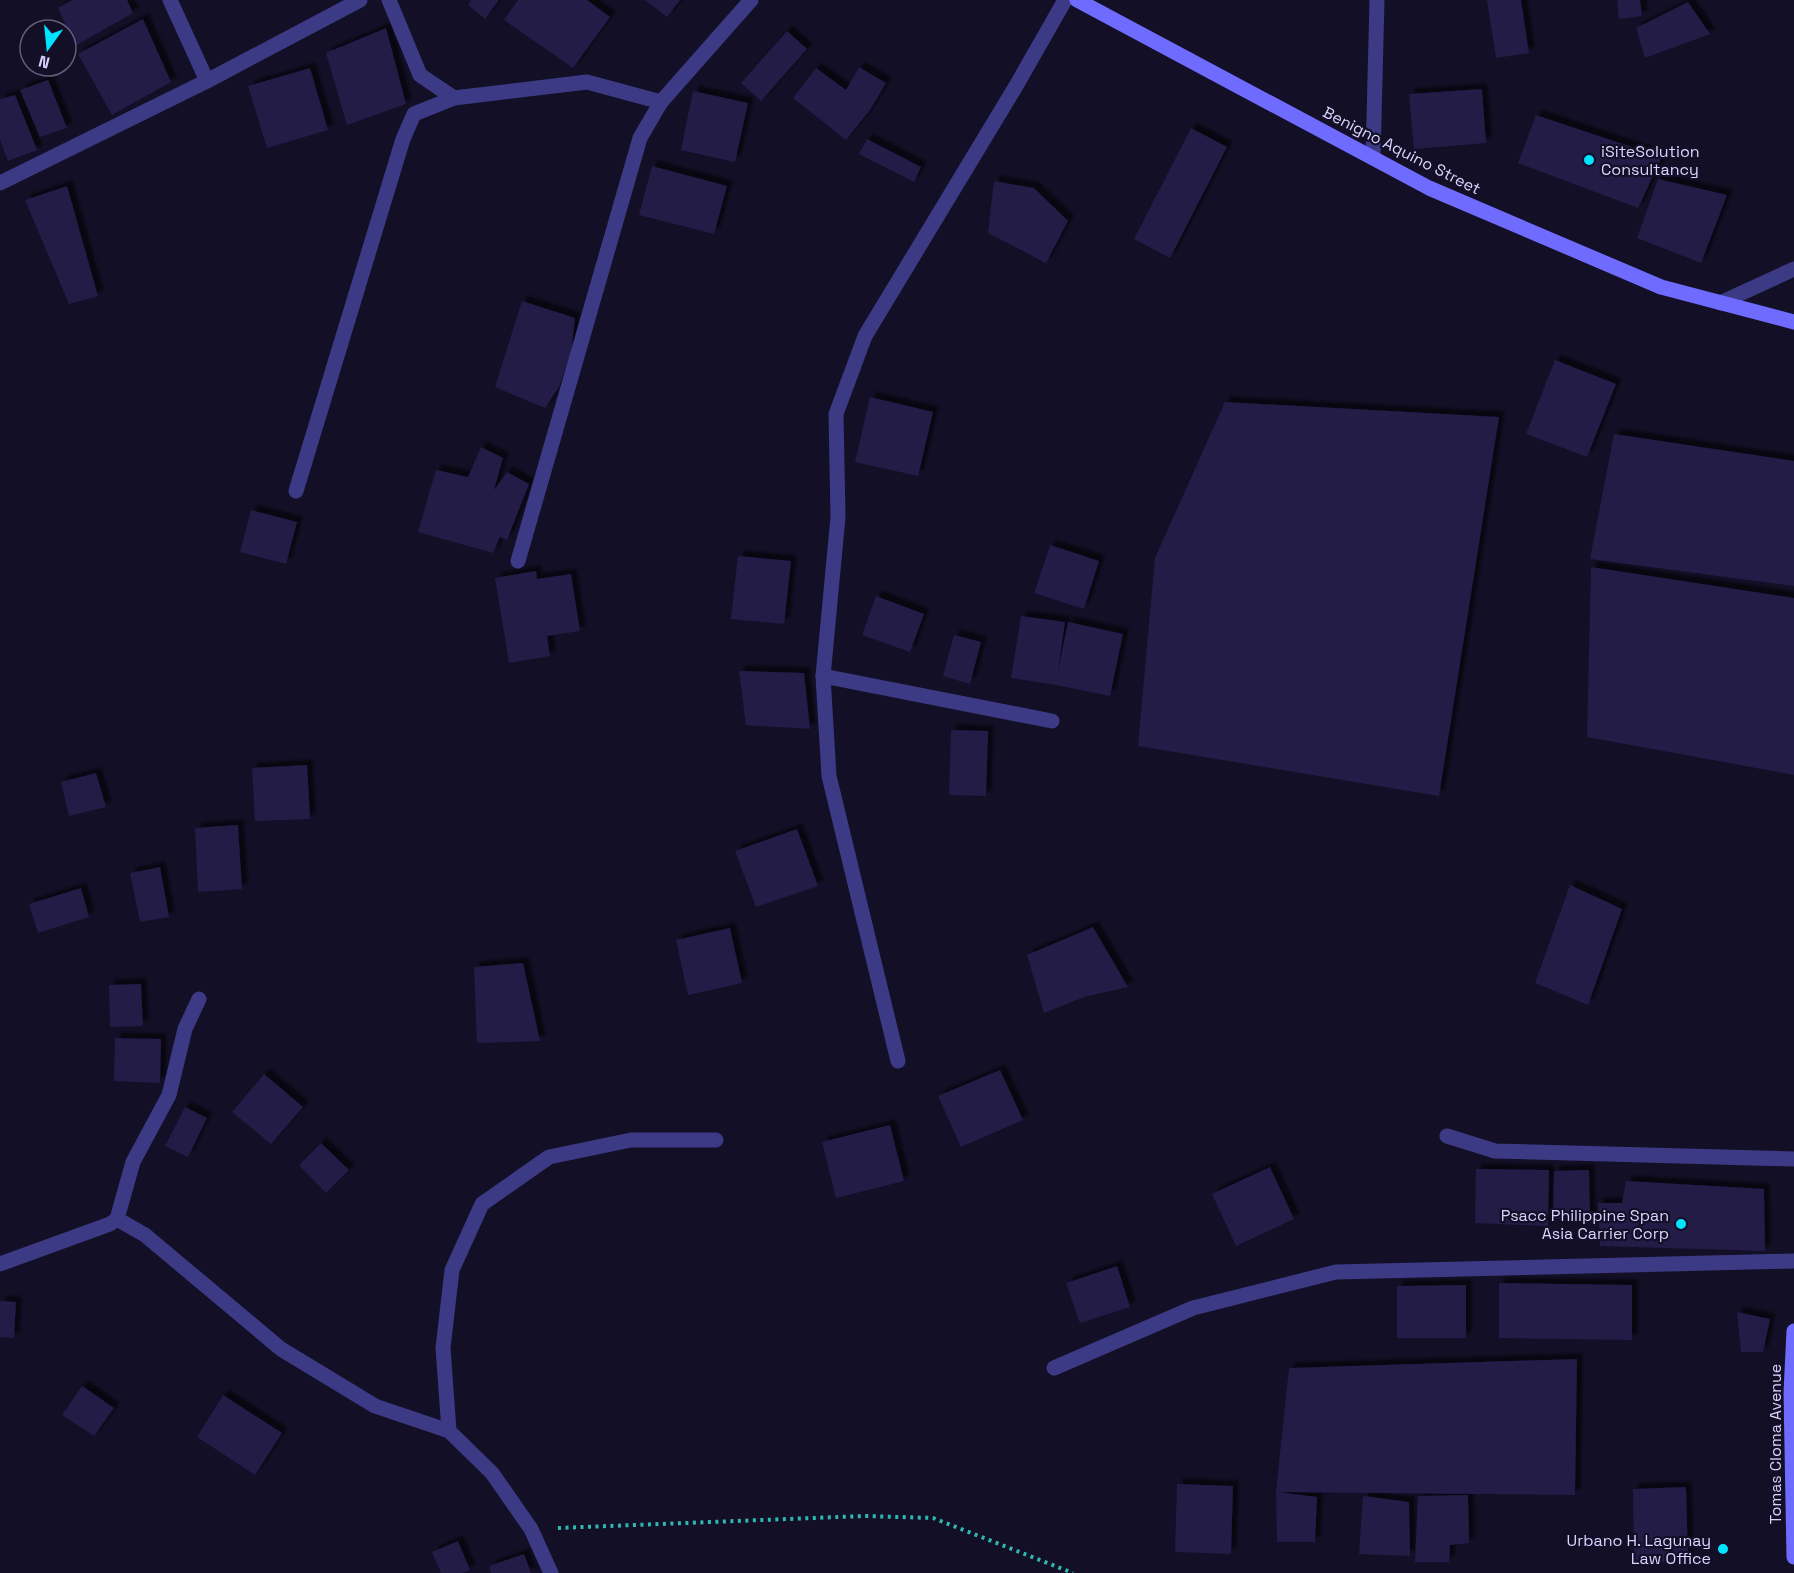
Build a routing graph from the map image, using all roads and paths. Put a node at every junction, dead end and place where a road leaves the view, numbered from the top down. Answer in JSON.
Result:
{"nodes":[{"id":1,"x":170,"y":0,"type":"edge"},
{"id":2,"x":360,"y":0,"type":"edge"},
{"id":3,"x":389,"y":0,"type":"edge"},
{"id":4,"x":751,"y":0,"type":"edge"},
{"id":5,"x":1065,"y":0,"type":"edge"},
{"id":6,"x":1077,"y":0,"type":"edge"},
{"id":7,"x":1377,"y":0,"type":"edge"},
{"id":8,"x":207,"y":81,"type":"junction"},
{"id":9,"x":454,"y":98,"type":"junction"},
{"id":10,"x":661,"y":102,"type":"junction"},
{"id":11,"x":1373,"y":158,"type":"junction"},
{"id":12,"x":0,"y":183,"type":"edge"},
{"id":13,"x":1794,"y":269,"type":"edge"},
{"id":14,"x":1720,"y":303,"type":"junction"},
{"id":15,"x":1794,"y":322,"type":"edge"},
{"id":16,"x":296,"y":491,"type":"dead end"},
{"id":17,"x":518,"y":561,"type":"dead end"},
{"id":18,"x":823,"y":676,"type":"junction"},
{"id":19,"x":1053,"y":721,"type":"dead end"},
{"id":20,"x":198,"y":999,"type":"dead end"},
{"id":21,"x":898,"y":1061,"type":"dead end"},
{"id":22,"x":1447,"y":1136,"type":"dead end"},
{"id":23,"x":716,"y":1140,"type":"dead end"},
{"id":24,"x":1794,"y":1159,"type":"edge"},
{"id":25,"x":117,"y":1219,"type":"junction"},
{"id":26,"x":1794,"y":1262,"type":"edge"},
{"id":27,"x":0,"y":1264,"type":"edge"},
{"id":28,"x":1794,"y":1331,"type":"edge"},
{"id":29,"x":1054,"y":1368,"type":"dead end"},
{"id":30,"x":1792,"y":1391,"type":"edge"},
{"id":31,"x":449,"y":1431,"type":"junction"},
{"id":32,"x":531,"y":1528,"type":"junction"},
{"id":33,"x":1794,"y":1557,"type":"edge"},
{"id":34,"x":551,"y":1573,"type":"edge"},
{"id":35,"x":1073,"y":1573,"type":"edge"}],
"edges":[{"from":1,"to":8,"type":"street"},
{"from":2,"to":8,"type":"street"},
{"from":3,"to":9,"type":"street"},
{"from":4,"to":10,"type":"street"},
{"from":5,"to":18,"type":"street"},
{"from":6,"to":11,"type":"main road","name":"Benigno Aquino Street"},
{"from":7,"to":11,"type":"street"},
{"from":8,"to":12,"type":"street"},
{"from":9,"to":10,"type":"street"},
{"from":9,"to":16,"type":"street"},
{"from":10,"to":17,"type":"street"},
{"from":11,"to":14,"type":"main road","name":"Benigno Aquino Street"},
{"from":13,"to":14,"type":"street"},
{"from":14,"to":15,"type":"main road","name":"Benigno Aquino Street"},
{"from":18,"to":19,"type":"street"},
{"from":18,"to":21,"type":"street"},
{"from":20,"to":25,"type":"street"},
{"from":22,"to":24,"type":"street"},
{"from":23,"to":31,"type":"street"},
{"from":25,"to":27,"type":"street"},
{"from":25,"to":31,"type":"street"},
{"from":26,"to":29,"type":"street"},
{"from":28,"to":30,"type":"main road","name":"Tomas Cloma Avenue"},
{"from":30,"to":33,"type":"main road","name":"Tomas Cloma Avenue"},
{"from":31,"to":32,"type":"street"},
{"from":32,"to":34,"type":"street"},
{"from":32,"to":35,"type":"path"}]}
